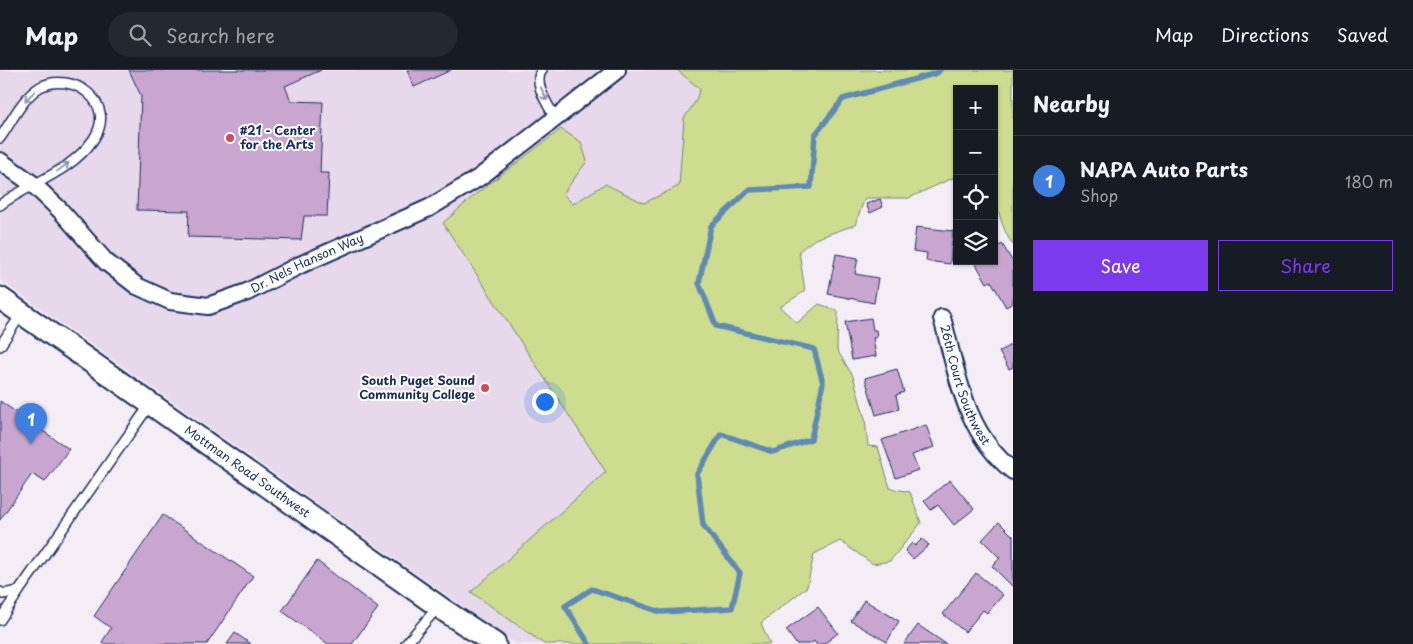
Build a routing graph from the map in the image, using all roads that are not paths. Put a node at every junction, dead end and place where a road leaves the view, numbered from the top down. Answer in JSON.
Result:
{"nodes":[{"id":1,"x":542,"y":70,"type":"edge"},
{"id":2,"x":617,"y":70,"type":"edge"},
{"id":3,"x":555,"y":118,"type":"junction"},
{"id":4,"x":0,"y":138,"type":"edge"},
{"id":5,"x":0,"y":161,"type":"edge"},
{"id":6,"x":34,"y":185,"type":"junction"},
{"id":7,"x":0,"y":205,"type":"edge"},
{"id":8,"x":0,"y":298,"type":"edge"},
{"id":9,"x":22,"y":314,"type":"junction"},
{"id":10,"x":942,"y":318,"type":"dead end"},
{"id":11,"x":0,"y":346,"type":"edge"},
{"id":12,"x":151,"y":403,"type":"junction"},
{"id":13,"x":1013,"y":470,"type":"edge"},
{"id":14,"x":19,"y":591,"type":"junction"},
{"id":15,"x":0,"y":592,"type":"edge"},
{"id":16,"x":439,"y":607,"type":"junction"},
{"id":17,"x":0,"y":620,"type":"edge"},
{"id":18,"x":406,"y":644,"type":"edge"},
{"id":19,"x":496,"y":644,"type":"edge"}],
"edges":[{"from":1,"to":3,"type":"lane","one_way":true},
{"from":2,"to":3,"type":"street","name":"Dr. Nels Hanson Way"},
{"from":3,"to":6,"type":"street","name":"Dr. Nels Hanson Way"},
{"from":6,"to":4,"type":"lane","one_way":true},
{"from":5,"to":6,"type":"street","name":"Dr. Nels Hanson Way"},
{"from":6,"to":7,"type":"lane"},
{"from":8,"to":9,"type":"street","name":"Mottman Road Southwest"},
{"from":9,"to":11,"type":"lane"},
{"from":9,"to":12,"type":"street","name":"Mottman Road Southwest"},
{"from":10,"to":13,"type":"street","name":"26th Court Southwest"},
{"from":12,"to":14,"type":"lane"},
{"from":12,"to":16,"type":"street","name":"Mottman Road Southwest"},
{"from":14,"to":15,"type":"lane"},
{"from":14,"to":17,"type":"lane"},
{"from":16,"to":18,"type":"lane"},
{"from":16,"to":19,"type":"street","name":"Mottman Road Southwest"}]}
